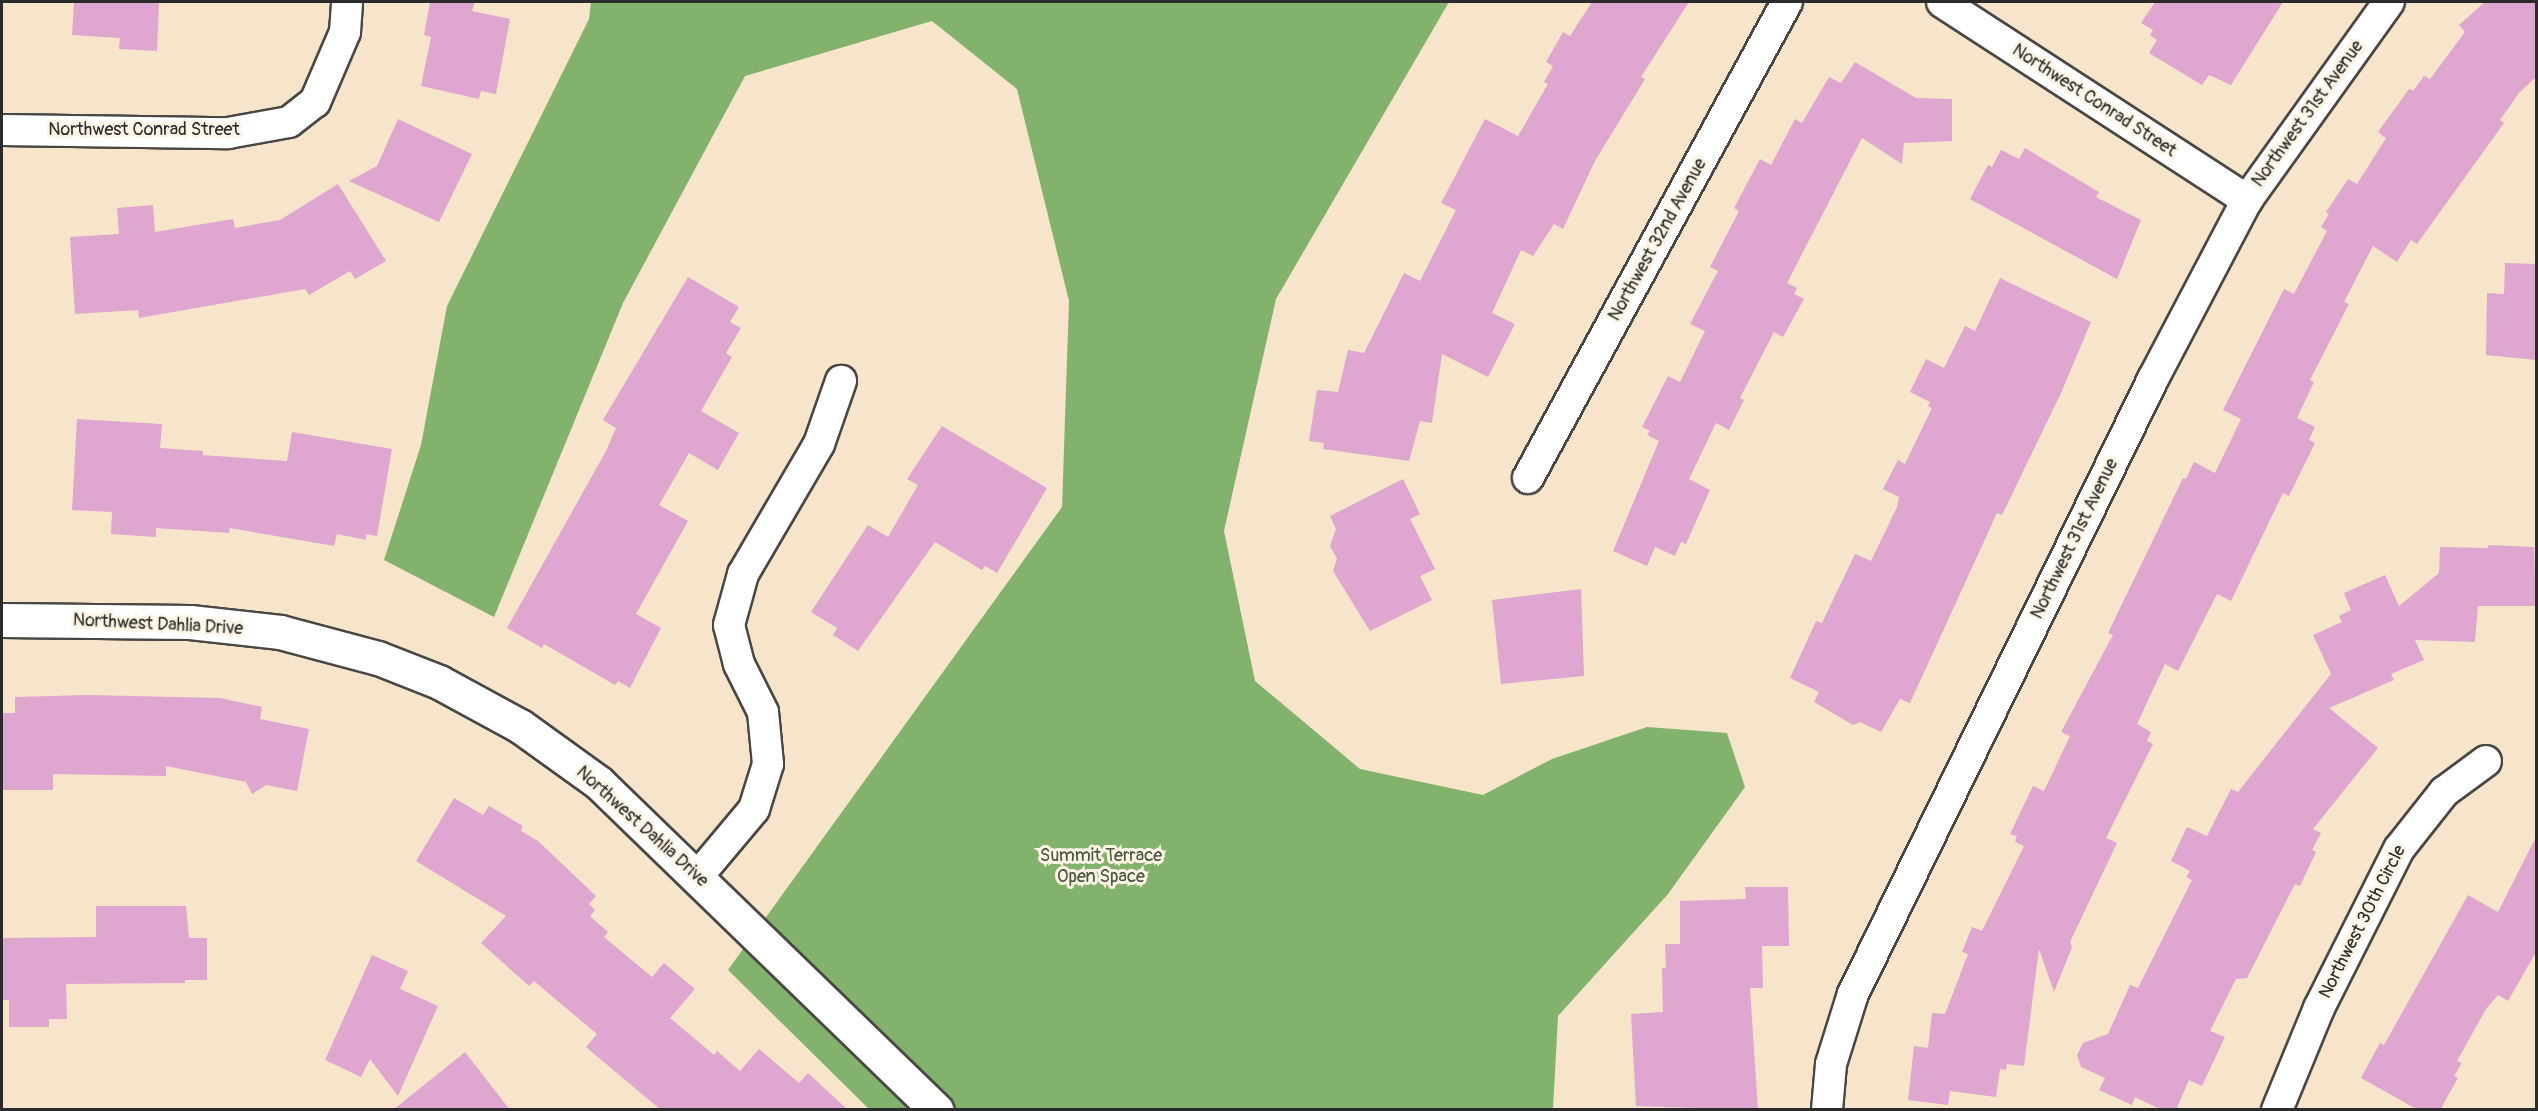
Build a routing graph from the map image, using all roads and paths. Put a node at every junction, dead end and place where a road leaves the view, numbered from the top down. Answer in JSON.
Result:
{"nodes":[{"id":1,"x":347,"y":2,"type":"edge"},
{"id":2,"x":1788,"y":2,"type":"edge"},
{"id":3,"x":1942,"y":2,"type":"edge"},
{"id":4,"x":2389,"y":2,"type":"edge"},
{"id":5,"x":2,"y":130,"type":"edge"},
{"id":6,"x":2247,"y":200,"type":"junction"},
{"id":7,"x":841,"y":381,"type":"dead end"},
{"id":8,"x":1528,"y":478,"type":"dead end"},
{"id":9,"x":2,"y":620,"type":"edge"},
{"id":10,"x":2486,"y":761,"type":"dead end"},
{"id":11,"x":698,"y":876,"type":"junction"},
{"id":12,"x":937,"y":1110,"type":"edge"},
{"id":13,"x":1827,"y":1110,"type":"edge"},
{"id":14,"x":2277,"y":1110,"type":"edge"}],
"edges":[{"from":1,"to":5,"type":"street","name":"Northwest Conrad Street"},
{"from":2,"to":8,"type":"street","name":"Northwest 32nd Avenue"},
{"from":3,"to":6,"type":"street","name":"Northwest Conrad Street"},
{"from":4,"to":6,"type":"street","name":"Northwest 31st Avenue"},
{"from":6,"to":13,"type":"street","name":"Northwest 31st Avenue"},
{"from":7,"to":11,"type":"street"},
{"from":9,"to":11,"type":"street","name":"Northwest Dahlia Drive"},
{"from":10,"to":14,"type":"street","name":"Northwest 30th Circle"},
{"from":11,"to":12,"type":"street","name":"Northwest Dahlia Drive"}]}
